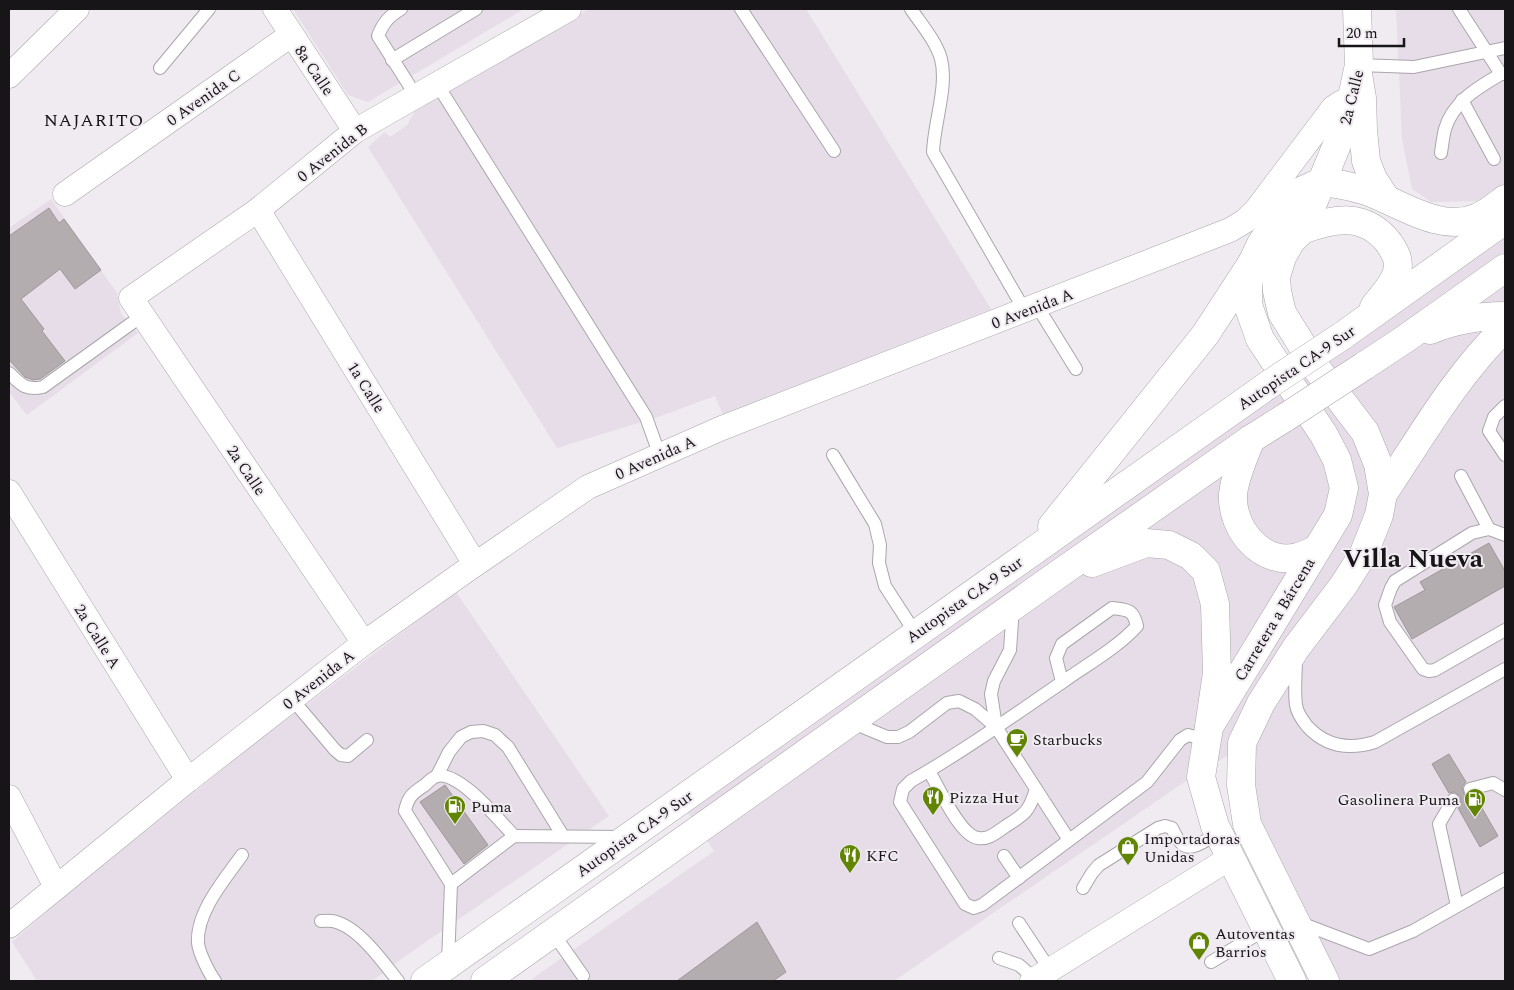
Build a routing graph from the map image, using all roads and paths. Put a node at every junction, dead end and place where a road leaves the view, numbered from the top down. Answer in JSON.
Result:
{"nodes":[{"id":1,"x":77,"y":9,"type":"edge"},
{"id":2,"x":209,"y":9,"type":"edge"},
{"id":3,"x":275,"y":9,"type":"edge"},
{"id":4,"x":401,"y":9,"type":"edge"},
{"id":5,"x":476,"y":9,"type":"edge"},
{"id":6,"x":569,"y":9,"type":"edge"},
{"id":7,"x":741,"y":9,"type":"edge"},
{"id":8,"x":911,"y":9,"type":"edge"},
{"id":9,"x":1357,"y":9,"type":"edge"},
{"id":10,"x":1459,"y":9,"type":"edge"},
{"id":11,"x":291,"y":34,"type":"junction"},
{"id":12,"x":1505,"y":48,"type":"edge"},
{"id":13,"x":1486,"y":52,"type":"junction"},
{"id":14,"x":392,"y":60,"type":"junction"},
{"id":15,"x":160,"y":68,"type":"dead end"},
{"id":16,"x":1503,"y":74,"type":"edge"},
{"id":17,"x":9,"y":76,"type":"edge"},
{"id":18,"x":1357,"y":80,"type":"junction"},
{"id":19,"x":437,"y":84,"type":"junction"},
{"id":20,"x":416,"y":96,"type":"junction"},
{"id":21,"x":1462,"y":100,"type":"junction"},
{"id":22,"x":355,"y":131,"type":"junction"},
{"id":23,"x":834,"y":151,"type":"dead end"},
{"id":24,"x":1441,"y":153,"type":"dead end"},
{"id":25,"x":1494,"y":159,"type":"dead end"},
{"id":26,"x":1321,"y":182,"type":"junction"},
{"id":27,"x":65,"y":194,"type":"dead end"},
{"id":28,"x":1386,"y":199,"type":"junction"},
{"id":29,"x":1505,"y":199,"type":"edge"},
{"id":30,"x":258,"y":210,"type":"junction"},
{"id":31,"x":1505,"y":220,"type":"edge"},
{"id":32,"x":1302,"y":230,"type":"junction"},
{"id":33,"x":1252,"y":263,"type":"junction"},
{"id":34,"x":1505,"y":268,"type":"edge"},
{"id":35,"x":137,"y":306,"type":"junction"},
{"id":36,"x":1031,"y":308,"type":"junction"},
{"id":37,"x":1499,"y":320,"type":"edge"},
{"id":38,"x":1351,"y":331,"type":"junction"},
{"id":39,"x":1405,"y":339,"type":"junction"},
{"id":40,"x":1076,"y":368,"type":"dead end"},
{"id":41,"x":9,"y":373,"type":"edge"},
{"id":42,"x":1505,"y":406,"type":"edge"},
{"id":43,"x":1251,"y":439,"type":"junction"},
{"id":44,"x":833,"y":455,"type":"dead end"},
{"id":45,"x":1505,"y":455,"type":"edge"},
{"id":46,"x":660,"y":456,"type":"junction"},
{"id":47,"x":1461,"y":476,"type":"dead end"},
{"id":48,"x":9,"y":492,"type":"edge"},
{"id":49,"x":1383,"y":494,"type":"junction"},
{"id":50,"x":1489,"y":529,"type":"junction"},
{"id":51,"x":1505,"y":535,"type":"edge"},
{"id":52,"x":1316,"y":550,"type":"junction"},
{"id":53,"x":1031,"y":552,"type":"junction"},
{"id":54,"x":475,"y":564,"type":"junction"},
{"id":55,"x":1053,"y":578,"type":"junction"},
{"id":56,"x":1013,"y":607,"type":"junction"},
{"id":57,"x":1505,"y":630,"type":"edge"},
{"id":58,"x":916,"y":634,"type":"junction"},
{"id":59,"x":364,"y":643,"type":"junction"},
{"id":60,"x":1296,"y":648,"type":"junction"},
{"id":61,"x":1505,"y":669,"type":"edge"},
{"id":62,"x":1062,"y":682,"type":"junction"},
{"id":63,"x":292,"y":699,"type":"junction"},
{"id":64,"x":851,"y":722,"type":"junction"},
{"id":65,"x":996,"y":728,"type":"junction"},
{"id":66,"x":1208,"y":734,"type":"junction"},
{"id":67,"x":367,"y":740,"type":"dead end"},
{"id":68,"x":929,"y":771,"type":"junction"},
{"id":69,"x":437,"y":776,"type":"junction"},
{"id":70,"x":188,"y":780,"type":"junction"},
{"id":71,"x":1036,"y":789,"type":"junction"},
{"id":72,"x":1470,"y":789,"type":"dead end"},
{"id":73,"x":1505,"y":790,"type":"edge"},
{"id":74,"x":9,"y":797,"type":"edge"},
{"id":75,"x":1453,"y":800,"type":"dead end"},
{"id":76,"x":514,"y":836,"type":"junction"},
{"id":77,"x":563,"y":836,"type":"junction"},
{"id":78,"x":628,"y":838,"type":"junction"},
{"id":79,"x":1069,"y":840,"type":"junction"},
{"id":80,"x":1224,"y":846,"type":"junction"},
{"id":81,"x":242,"y":855,"type":"dead end"},
{"id":82,"x":1004,"y":856,"type":"dead end"},
{"id":83,"x":1019,"y":878,"type":"junction"},
{"id":84,"x":1505,"y":878,"type":"edge"},
{"id":85,"x":451,"y":884,"type":"junction"},
{"id":86,"x":56,"y":887,"type":"junction"},
{"id":87,"x":1083,"y":888,"type":"dead end"},
{"id":88,"x":1457,"y":906,"type":"junction"},
{"id":89,"x":1295,"y":920,"type":"junction"},
{"id":90,"x":321,"y":921,"type":"dead end"},
{"id":91,"x":1020,"y":923,"type":"dead end"},
{"id":92,"x":9,"y":926,"type":"edge"},
{"id":93,"x":1266,"y":929,"type":"junction"},
{"id":94,"x":553,"y":933,"type":"junction"},
{"id":95,"x":999,"y":958,"type":"dead end"},
{"id":96,"x":1211,"y":962,"type":"dead end"},
{"id":97,"x":448,"y":965,"type":"junction"},
{"id":98,"x":583,"y":976,"type":"dead end"},
{"id":99,"x":1039,"y":977,"type":"edge"},
{"id":100,"x":215,"y":981,"type":"edge"},
{"id":101,"x":398,"y":981,"type":"edge"},
{"id":102,"x":425,"y":981,"type":"edge"},
{"id":103,"x":485,"y":981,"type":"edge"},
{"id":104,"x":1292,"y":981,"type":"edge"},
{"id":105,"x":1325,"y":981,"type":"edge"}],
"edges":[{"from":1,"to":17,"type":"street"},
{"from":2,"to":15,"type":"lane"},
{"from":3,"to":11,"type":"street","name":"8a Calle"},
{"from":4,"to":14,"type":"lane"},
{"from":5,"to":14,"type":"lane"},
{"from":6,"to":19,"type":"street","name":"0 Avenida B"},
{"from":7,"to":23,"type":"lane"},
{"from":8,"to":36,"type":"lane"},
{"from":9,"to":18,"type":"main road","name":"2a Calle"},
{"from":10,"to":13,"type":"lane"},
{"from":11,"to":22,"type":"street","name":"8a Calle"},
{"from":11,"to":27,"type":"street","name":"0 Avenida C"},
{"from":12,"to":13,"type":"lane"},
{"from":13,"to":16,"type":"lane"},
{"from":13,"to":18,"type":"lane"},
{"from":14,"to":20,"type":"lane"},
{"from":16,"to":21,"type":"lane"},
{"from":18,"to":26,"type":"main road","name":"2a Calle"},
{"from":18,"to":28,"type":"main road"},
{"from":18,"to":36,"type":"street","name":"0 Avenida A"},
{"from":19,"to":20,"type":"street","name":"0 Avenida B"},
{"from":19,"to":46,"type":"lane"},
{"from":20,"to":22,"type":"street","name":"0 Avenida B"},
{"from":21,"to":24,"type":"lane"},
{"from":21,"to":25,"type":"lane"},
{"from":22,"to":30,"type":"street","name":"0 Avenida B"},
{"from":26,"to":28,"type":"main road"},
{"from":26,"to":32,"type":"main road","name":"2a Calle"},
{"from":26,"to":33,"type":"main road"},
{"from":28,"to":29,"type":"main road"},
{"from":30,"to":35,"type":"street","name":"0 Avenida B"},
{"from":30,"to":54,"type":"street","name":"1a Calle"},
{"from":31,"to":38,"type":"main road","name":"Autopista CA-9 Sur"},
{"from":32,"to":38,"type":"main road"},
{"from":32,"to":49,"type":"main road","name":"Carretera a Bárcena"},
{"from":33,"to":52,"type":"main road","name":"Carretera a Bárcena"},
{"from":33,"to":53,"type":"main road"},
{"from":34,"to":39,"type":"main road"},
{"from":35,"to":41,"type":"lane","name":"0 Avenida B"},
{"from":35,"to":59,"type":"street","name":"2a Calle"},
{"from":36,"to":40,"type":"lane"},
{"from":36,"to":46,"type":"street","name":"0 Avenida A"},
{"from":37,"to":39,"type":"main road"},
{"from":37,"to":49,"type":"main road"},
{"from":38,"to":53,"type":"main road","name":"Autopista CA-9 Sur","bridge":true},
{"from":39,"to":43,"type":"main road","bridge":true},
{"from":42,"to":45,"type":"lane"},
{"from":43,"to":52,"type":"main road"},
{"from":43,"to":55,"type":"main road"},
{"from":44,"to":58,"type":"lane"},
{"from":46,"to":54,"type":"street","name":"0 Avenida A"},
{"from":47,"to":50,"type":"lane"},
{"from":48,"to":70,"type":"street","name":"2a Calle A"},
{"from":49,"to":60,"type":"main road","name":"Carretera a Bárcena"},
{"from":50,"to":51,"type":"lane"},
{"from":50,"to":57,"type":"lane"},
{"from":52,"to":66,"type":"main road","name":"Carretera a Bárcena"},
{"from":53,"to":58,"type":"main road","name":"Autopista CA-9 Sur"},
{"from":54,"to":59,"type":"street","name":"0 Avenida A"},
{"from":55,"to":56,"type":"main road"},
{"from":55,"to":66,"type":"main road"},
{"from":56,"to":64,"type":"main road"},
{"from":56,"to":65,"type":"lane"},
{"from":58,"to":78,"type":"main road","name":"Autopista CA-9 Sur"},
{"from":59,"to":63,"type":"street","name":"0 Avenida A"},
{"from":60,"to":61,"type":"lane"},
{"from":60,"to":89,"type":"main road","name":"Carretera a Bárcena"},
{"from":62,"to":62,"type":"lane"},
{"from":62,"to":65,"type":"lane"},
{"from":63,"to":67,"type":"lane"},
{"from":63,"to":70,"type":"street","name":"0 Avenida A"},
{"from":64,"to":65,"type":"lane"},
{"from":64,"to":94,"type":"main road"},
{"from":65,"to":68,"type":"lane"},
{"from":65,"to":71,"type":"lane"},
{"from":66,"to":79,"type":"lane"},
{"from":66,"to":80,"type":"main road","name":"Carretera a Bárcena"},
{"from":68,"to":71,"type":"lane"},
{"from":68,"to":83,"type":"lane"},
{"from":69,"to":76,"type":"lane"},
{"from":69,"to":77,"type":"lane"},
{"from":69,"to":85,"type":"lane"},
{"from":70,"to":86,"type":"street","name":"0 Avenida A"},
{"from":71,"to":79,"type":"lane"},
{"from":72,"to":73,"type":"lane"},
{"from":74,"to":86,"type":"street"},
{"from":75,"to":88,"type":"lane"},
{"from":76,"to":77,"type":"lane"},
{"from":76,"to":85,"type":"lane"},
{"from":77,"to":78,"type":"lane"},
{"from":78,"to":97,"type":"main road","name":"Autopista CA-9 Sur"},
{"from":79,"to":83,"type":"lane"},
{"from":80,"to":87,"type":"lane"},
{"from":80,"to":93,"type":"main road","name":"Carretera a Bárcena"},
{"from":80,"to":99,"type":"street"},
{"from":81,"to":100,"type":"lane"},
{"from":82,"to":83,"type":"lane"},
{"from":84,"to":88,"type":"lane"},
{"from":85,"to":97,"type":"lane"},
{"from":86,"to":92,"type":"street","name":"0 Avenida A"},
{"from":88,"to":89,"type":"lane"},
{"from":89,"to":105,"type":"main road","name":"Carretera a Bárcena"},
{"from":90,"to":101,"type":"lane"},
{"from":91,"to":99,"type":"lane"},
{"from":93,"to":96,"type":"lane"},
{"from":93,"to":104,"type":"main road","name":"Carretera a Bárcena"},
{"from":94,"to":98,"type":"lane"},
{"from":94,"to":103,"type":"main road"},
{"from":95,"to":99,"type":"lane"},
{"from":97,"to":102,"type":"main road","name":"Autopista CA-9 Sur"}]}
